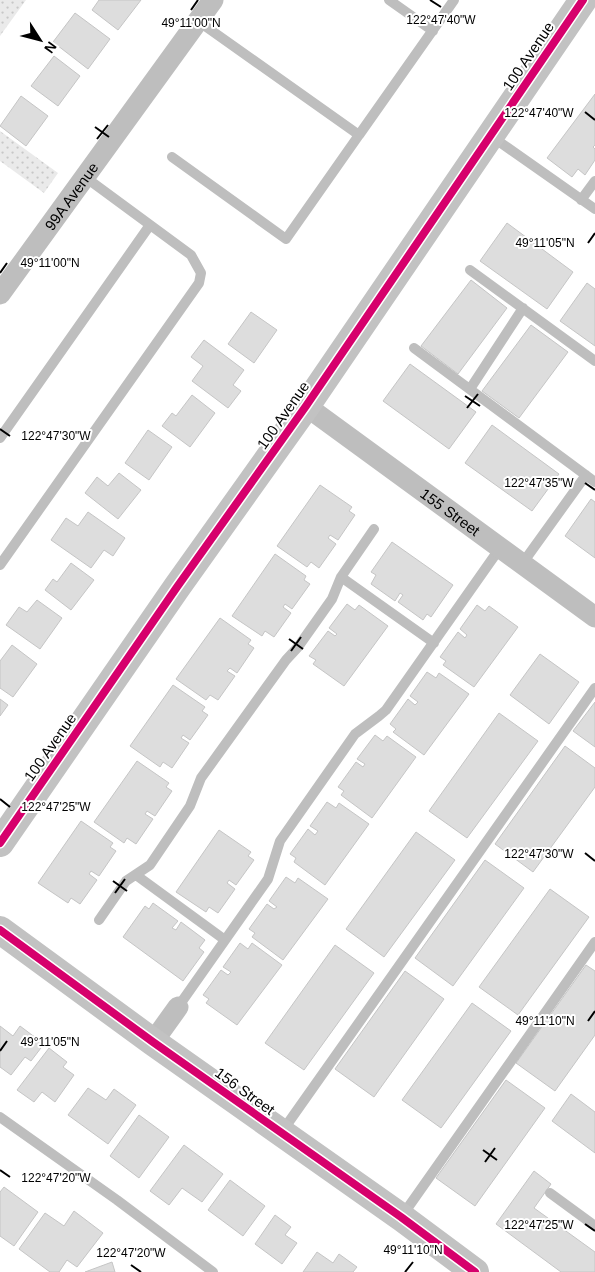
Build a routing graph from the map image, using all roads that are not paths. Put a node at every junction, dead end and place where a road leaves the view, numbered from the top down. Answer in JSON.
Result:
{"nodes":[{"id":1,"x":213,"y":0,"type":"edge"},
{"id":2,"x":389,"y":0,"type":"edge"},
{"id":3,"x":454,"y":0,"type":"edge"},
{"id":4,"x":582,"y":0,"type":"edge"},
{"id":5,"x":198,"y":21,"type":"junction"},
{"id":6,"x":433,"y":31,"type":"junction"},
{"id":7,"x":359,"y":136,"type":"junction"},
{"id":8,"x":490,"y":136,"type":"junction"},
{"id":9,"x":172,"y":157,"type":"dead end"},
{"id":10,"x":85,"y":177,"type":"junction"},
{"id":11,"x":595,"y":181,"type":"edge"},
{"id":12,"x":581,"y":200,"type":"junction"},
{"id":13,"x":595,"y":209,"type":"edge"},
{"id":14,"x":150,"y":225,"type":"junction"},
{"id":15,"x":470,"y":270,"type":"dead end"},
{"id":16,"x":0,"y":294,"type":"edge"},
{"id":17,"x":523,"y":308,"type":"junction"},
{"id":18,"x":414,"y":348,"type":"dead end"},
{"id":19,"x":595,"y":361,"type":"edge"},
{"id":20,"x":470,"y":389,"type":"junction"},
{"id":21,"x":306,"y":406,"type":"junction"},
{"id":22,"x":0,"y":438,"type":"edge"},
{"id":23,"x":586,"y":475,"type":"junction"},
{"id":24,"x":595,"y":482,"type":"edge"},
{"id":25,"x":374,"y":529,"type":"dead end"},
{"id":26,"x":500,"y":548,"type":"junction"},
{"id":27,"x":522,"y":564,"type":"junction"},
{"id":28,"x":0,"y":565,"type":"edge"},
{"id":29,"x":341,"y":577,"type":"junction"},
{"id":30,"x":595,"y":617,"type":"edge"},
{"id":31,"x":434,"y":643,"type":"junction"},
{"id":32,"x":595,"y":688,"type":"edge"},
{"id":33,"x":0,"y":843,"type":"edge"},
{"id":34,"x":136,"y":875,"type":"junction"},
{"id":35,"x":99,"y":920,"type":"dead end"},
{"id":36,"x":0,"y":930,"type":"edge"},
{"id":37,"x":225,"y":940,"type":"junction"},
{"id":38,"x":595,"y":942,"type":"edge"},
{"id":39,"x":178,"y":1007,"type":"joint"},
{"id":40,"x":153,"y":1042,"type":"junction"},
{"id":41,"x":0,"y":1117,"type":"edge"},
{"id":42,"x":281,"y":1134,"type":"junction"},
{"id":43,"x":550,"y":1193,"type":"dead end"},
{"id":44,"x":401,"y":1217,"type":"junction"},
{"id":45,"x":595,"y":1226,"type":"edge"},
{"id":46,"x":213,"y":1272,"type":"edge"},
{"id":47,"x":475,"y":1272,"type":"edge"}],
"edges":[{"from":1,"to":5,"type":"street","name":"99A Avenue"},
{"from":2,"to":6,"type":"lane"},
{"from":3,"to":6,"type":"lane"},
{"from":4,"to":8,"type":"main road","name":"100 Avenue"},
{"from":5,"to":7,"type":"lane"},
{"from":5,"to":10,"type":"street","name":"99A Avenue"},
{"from":6,"to":7,"type":"lane"},
{"from":7,"to":9,"type":"lane"},
{"from":8,"to":12,"type":"lane"},
{"from":8,"to":21,"type":"main road","name":"100 Avenue"},
{"from":10,"to":14,"type":"lane"},
{"from":10,"to":16,"type":"street","name":"99A Avenue"},
{"from":11,"to":12,"type":"lane"},
{"from":12,"to":13,"type":"lane"},
{"from":14,"to":22,"type":"lane"},
{"from":14,"to":28,"type":"lane"},
{"from":15,"to":17,"type":"lane"},
{"from":17,"to":19,"type":"lane"},
{"from":17,"to":20,"type":"lane"},
{"from":18,"to":20,"type":"lane"},
{"from":20,"to":23,"type":"lane"},
{"from":21,"to":26,"type":"street","name":"155 Street"},
{"from":21,"to":33,"type":"main road","name":"100 Avenue"},
{"from":23,"to":24,"type":"lane"},
{"from":23,"to":27,"type":"lane"},
{"from":25,"to":29,"type":"lane"},
{"from":26,"to":27,"type":"street","name":"155 Street"},
{"from":26,"to":31,"type":"lane"},
{"from":27,"to":30,"type":"street","name":"155 Street"},
{"from":29,"to":31,"type":"lane"},
{"from":29,"to":34,"type":"lane"},
{"from":31,"to":37,"type":"lane"},
{"from":32,"to":42,"type":"lane"},
{"from":34,"to":35,"type":"lane"},
{"from":34,"to":37,"type":"lane"},
{"from":36,"to":40,"type":"main road","name":"156 Street"},
{"from":37,"to":39,"type":"lane"},
{"from":38,"to":44,"type":"lane"},
{"from":39,"to":40,"type":"street"},
{"from":40,"to":42,"type":"main road","name":"156 Street"},
{"from":41,"to":46,"type":"lane"},
{"from":42,"to":44,"type":"main road","name":"156 Street"},
{"from":43,"to":45,"type":"lane"},
{"from":44,"to":47,"type":"main road","name":"156 Street"}]}
